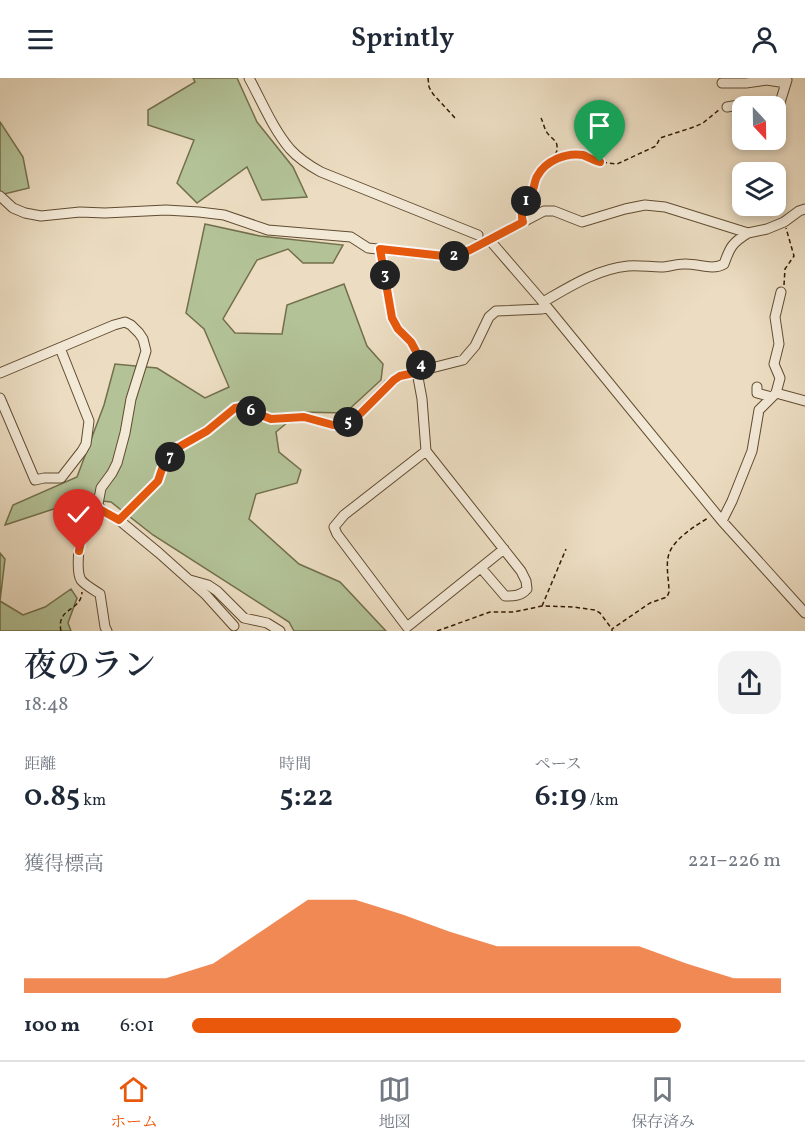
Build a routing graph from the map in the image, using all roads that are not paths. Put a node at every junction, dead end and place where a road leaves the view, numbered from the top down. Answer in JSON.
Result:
{"nodes":[{"id":1,"x":249,"y":78,"type":"edge"},
{"id":2,"x":787,"y":80,"type":"edge"},
{"id":3,"x":722,"y":83,"type":"dead end"},
{"id":4,"x":782,"y":96,"type":"edge"},
{"id":5,"x":732,"y":106,"type":"edge"},
{"id":6,"x":727,"y":107,"type":"road end"},
{"id":7,"x":0,"y":196,"type":"edge"},
{"id":8,"x":805,"y":209,"type":"edge"},
{"id":9,"x":747,"y":233,"type":"junction"},
{"id":10,"x":478,"y":235,"type":"dead end"},
{"id":11,"x":492,"y":244,"type":"dead end"},
{"id":12,"x":380,"y":249,"type":"junction"},
{"id":13,"x":781,"y":292,"type":"road end"},
{"id":14,"x":545,"y":305,"type":"junction"},
{"id":15,"x":60,"y":348,"type":"junction"},
{"id":16,"x":420,"y":372,"type":"junction"},
{"id":17,"x":0,"y":373,"type":"edge"},
{"id":18,"x":757,"y":387,"type":"dead end"},
{"id":19,"x":774,"y":395,"type":"junction"},
{"id":20,"x":0,"y":398,"type":"edge"},
{"id":21,"x":805,"y":401,"type":"edge"},
{"id":22,"x":426,"y":451,"type":"junction"},
{"id":23,"x":101,"y":510,"type":"junction"},
{"id":24,"x":720,"y":517,"type":"junction"},
{"id":25,"x":119,"y":520,"type":"junction"},
{"id":26,"x":504,"y":549,"type":"junction"},
{"id":27,"x":481,"y":568,"type":"junction"},
{"id":28,"x":188,"y":580,"type":"junction"},
{"id":29,"x":805,"y":613,"type":"edge"},
{"id":30,"x":234,"y":626,"type":"dead end"},
{"id":31,"x":107,"y":631,"type":"edge"},
{"id":32,"x":280,"y":631,"type":"edge"}],
"edges":[{"from":1,"to":10,"type":"street"},
{"from":2,"to":3,"type":"street"},
{"from":2,"to":4,"type":"street"},
{"from":5,"to":6,"type":"street"},
{"from":7,"to":12,"type":"street"},
{"from":8,"to":9,"type":"street"},
{"from":9,"to":12,"type":"street"},
{"from":9,"to":14,"type":"street"},
{"from":11,"to":14,"type":"street"},
{"from":12,"to":16,"type":"street"},
{"from":13,"to":19,"type":"street"},
{"from":14,"to":16,"type":"street"},
{"from":14,"to":24,"type":"street"},
{"from":15,"to":17,"type":"street"},
{"from":15,"to":20,"type":"street"},
{"from":15,"to":23,"type":"street"},
{"from":16,"to":22,"type":"street"},
{"from":16,"to":25,"type":"street"},
{"from":18,"to":19,"type":"street"},
{"from":19,"to":21,"type":"street"},
{"from":19,"to":24,"type":"street"},
{"from":22,"to":26,"type":"street"},
{"from":22,"to":27,"type":"street"},
{"from":23,"to":25,"type":"street"},
{"from":23,"to":31,"type":"street"},
{"from":24,"to":29,"type":"street"},
{"from":25,"to":28,"type":"street"},
{"from":26,"to":27,"type":"street"},
{"from":26,"to":27,"type":"street"},
{"from":28,"to":30,"type":"street"},
{"from":28,"to":32,"type":"street"}]}
